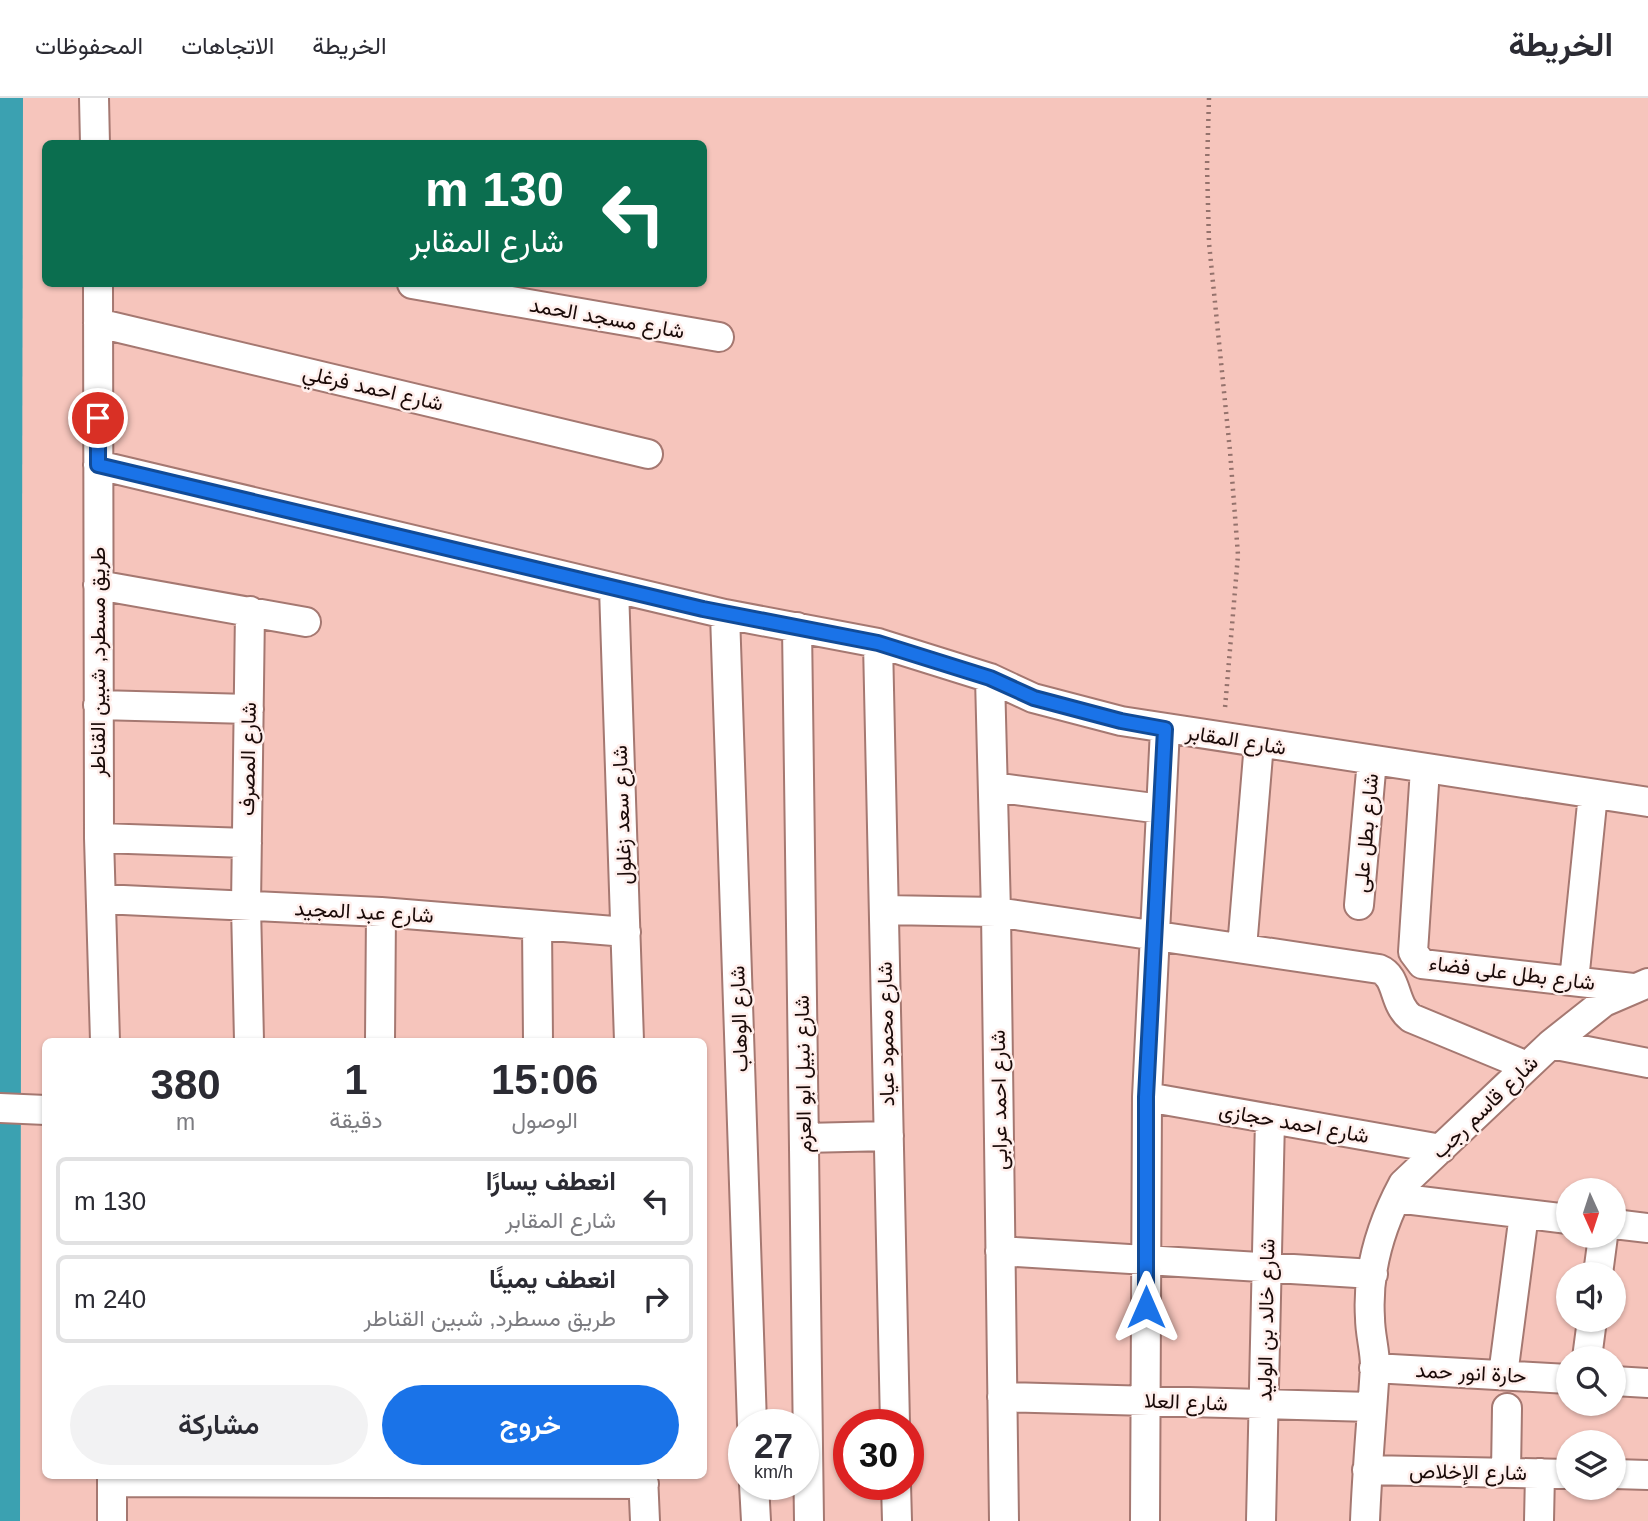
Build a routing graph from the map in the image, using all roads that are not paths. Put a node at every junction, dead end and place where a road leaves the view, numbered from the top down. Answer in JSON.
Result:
{"nodes":[{"id":1,"x":94,"y":98,"type":"edge"},
{"id":2,"x":95,"y":140,"type":"edge"},
{"id":3,"x":97,"y":287,"type":"edge"},
{"id":4,"x":429,"y":287,"type":"edge"},
{"id":5,"x":98,"y":323,"type":"junction"},
{"id":6,"x":719,"y":337,"type":"dead end"},
{"id":7,"x":648,"y":453,"type":"dead end"},
{"id":8,"x":98,"y":465,"type":"junction"},
{"id":9,"x":98,"y":585,"type":"junction"},
{"id":10,"x":614,"y":588,"type":"junction"},
{"id":11,"x":250,"y":611,"type":"junction"},
{"id":12,"x":725,"y":614,"type":"junction"},
{"id":13,"x":306,"y":622,"type":"dead end"},
{"id":14,"x":797,"y":627,"type":"junction"},
{"id":15,"x":878,"y":643,"type":"junction"},
{"id":16,"x":990,"y":678,"type":"junction"},
{"id":17,"x":98,"y":705,"type":"junction"},
{"id":18,"x":249,"y":709,"type":"junction"},
{"id":19,"x":1165,"y":729,"type":"junction"},
{"id":20,"x":1259,"y":743,"type":"junction"},
{"id":21,"x":1372,"y":760,"type":"junction"},
{"id":22,"x":1425,"y":769,"type":"junction"},
{"id":23,"x":993,"y":787,"type":"junction"},
{"id":24,"x":1593,"y":794,"type":"junction"},
{"id":25,"x":1648,"y":802,"type":"edge"},
{"id":26,"x":1160,"y":809,"type":"junction"},
{"id":27,"x":99,"y":838,"type":"junction"},
{"id":28,"x":247,"y":844,"type":"junction"},
{"id":29,"x":102,"y":899,"type":"junction"},
{"id":30,"x":1359,"y":905,"type":"dead end"},
{"id":31,"x":246,"y":906,"type":"junction"},
{"id":32,"x":884,"y":910,"type":"junction"},
{"id":33,"x":382,"y":912,"type":"junction"},
{"id":34,"x":996,"y":912,"type":"junction"},
{"id":35,"x":537,"y":925,"type":"junction"},
{"id":36,"x":626,"y":932,"type":"junction"},
{"id":37,"x":1153,"y":935,"type":"junction"},
{"id":38,"x":1242,"y":948,"type":"junction"},
{"id":39,"x":1574,"y":981,"type":"junction"},
{"id":40,"x":1641,"y":985,"type":"edge"},
{"id":41,"x":105,"y":1038,"type":"edge"},
{"id":42,"x":249,"y":1038,"type":"edge"},
{"id":43,"x":380,"y":1038,"type":"edge"},
{"id":44,"x":538,"y":1038,"type":"edge"},
{"id":45,"x":629,"y":1038,"type":"edge"},
{"id":46,"x":1551,"y":1044,"type":"junction"},
{"id":47,"x":1648,"y":1063,"type":"edge"},
{"id":48,"x":1527,"y":1066,"type":"junction"},
{"id":49,"x":1146,"y":1097,"type":"junction"},
{"id":50,"x":0,"y":1108,"type":"edge"},
{"id":51,"x":42,"y":1110,"type":"edge"},
{"id":52,"x":1270,"y":1119,"type":"junction"},
{"id":53,"x":888,"y":1136,"type":"junction"},
{"id":54,"x":804,"y":1138,"type":"junction"},
{"id":55,"x":1441,"y":1149,"type":"junction"},
{"id":56,"x":1395,"y":1198,"type":"junction"},
{"id":57,"x":1524,"y":1214,"type":"junction"},
{"id":58,"x":1556,"y":1218,"type":"edge"},
{"id":59,"x":1626,"y":1225,"type":"edge"},
{"id":60,"x":1648,"y":1228,"type":"edge"},
{"id":61,"x":1000,"y":1251,"type":"junction"},
{"id":62,"x":1146,"y":1259,"type":"junction"},
{"id":63,"x":1267,"y":1266,"type":"junction"},
{"id":64,"x":1373,"y":1274,"type":"junction"},
{"id":65,"x":1374,"y":1368,"type":"junction"},
{"id":66,"x":1503,"y":1375,"type":"junction"},
{"id":67,"x":1556,"y":1377,"type":"edge"},
{"id":68,"x":1626,"y":1382,"type":"edge"},
{"id":69,"x":1648,"y":1383,"type":"edge"},
{"id":70,"x":1002,"y":1397,"type":"junction"},
{"id":71,"x":1145,"y":1401,"type":"junction"},
{"id":72,"x":1264,"y":1404,"type":"junction"},
{"id":73,"x":1371,"y":1407,"type":"junction"},
{"id":74,"x":1507,"y":1408,"type":"dead end"},
{"id":75,"x":752,"y":1409,"type":"edge"},
{"id":76,"x":895,"y":1409,"type":"edge"},
{"id":77,"x":1367,"y":1470,"type":"junction"},
{"id":78,"x":1506,"y":1472,"type":"junction"},
{"id":79,"x":1539,"y":1473,"type":"junction"},
{"id":80,"x":1556,"y":1474,"type":"edge"},
{"id":81,"x":1626,"y":1474,"type":"edge"},
{"id":82,"x":1648,"y":1475,"type":"edge"},
{"id":83,"x":112,"y":1479,"type":"edge"},
{"id":84,"x":643,"y":1479,"type":"edge"},
{"id":85,"x":754,"y":1500,"type":"edge"},
{"id":86,"x":896,"y":1500,"type":"edge"},
{"id":87,"x":112,"y":1521,"type":"edge"},
{"id":88,"x":645,"y":1521,"type":"edge"},
{"id":89,"x":755,"y":1521,"type":"edge"},
{"id":90,"x":809,"y":1521,"type":"edge"},
{"id":91,"x":897,"y":1521,"type":"edge"},
{"id":92,"x":1004,"y":1521,"type":"edge"},
{"id":93,"x":1145,"y":1521,"type":"edge"},
{"id":94,"x":1261,"y":1521,"type":"edge"},
{"id":95,"x":1365,"y":1521,"type":"edge"},
{"id":96,"x":1539,"y":1521,"type":"edge"}],
"edges":[{"from":1,"to":2,"type":"street"},
{"from":3,"to":5,"type":"street","name":"طريق مسطرد, شبين القناطر"},
{"from":4,"to":6,"type":"street","name":"شارع مسجد الحمد"},
{"from":5,"to":7,"type":"street","name":"شارع احمد فرغلي"},
{"from":5,"to":8,"type":"street","name":"طريق مسطرد, شبين القناطر"},
{"from":8,"to":9,"type":"street","name":"طريق مسطرد, شبين القناطر"},
{"from":8,"to":10,"type":"street","name":"شارع المقابر"},
{"from":9,"to":11,"type":"street"},
{"from":9,"to":17,"type":"street","name":"طريق مسطرد, شبين القناطر"},
{"from":10,"to":12,"type":"street","name":"شارع المقابر"},
{"from":10,"to":36,"type":"street","name":"شارع سعد زغلول"},
{"from":11,"to":13,"type":"street"},
{"from":11,"to":18,"type":"street","name":"شارع المصرف"},
{"from":12,"to":14,"type":"street","name":"شارع المقابر"},
{"from":12,"to":75,"type":"street","name":"شارع الوهاب"},
{"from":14,"to":15,"type":"street","name":"شارع المقابر"},
{"from":14,"to":54,"type":"street","name":"شارع نبيل ابو العزم"},
{"from":15,"to":16,"type":"street","name":"شارع المقابر"},
{"from":15,"to":32,"type":"street","name":"شارع محمود عياد"},
{"from":16,"to":19,"type":"street","name":"شارع المقابر"},
{"from":16,"to":23,"type":"street","name":"شارع احمد عرابى"},
{"from":17,"to":18,"type":"street"},
{"from":17,"to":27,"type":"street","name":"طريق مسطرد, شبين القناطر"},
{"from":18,"to":28,"type":"street","name":"شارع المصرف"},
{"from":19,"to":20,"type":"street","name":"شارع المقابر"},
{"from":19,"to":26,"type":"street"},
{"from":20,"to":21,"type":"street","name":"شارع المقابر"},
{"from":20,"to":38,"type":"street"},
{"from":21,"to":22,"type":"street","name":"شارع المقابر"},
{"from":21,"to":30,"type":"street","name":"شارع بطل على"},
{"from":22,"to":24,"type":"street","name":"شارع المقابر"},
{"from":22,"to":39,"type":"street","name":"شارع بطل على فضاء"},
{"from":23,"to":26,"type":"street"},
{"from":23,"to":34,"type":"street","name":"شارع احمد عرابى"},
{"from":24,"to":25,"type":"street","name":"شارع المقابر"},
{"from":24,"to":39,"type":"street"},
{"from":26,"to":37,"type":"street"},
{"from":27,"to":28,"type":"street"},
{"from":27,"to":29,"type":"street","name":"طريق مسطرد, شبين القناطر"},
{"from":28,"to":31,"type":"street","name":"شارع المصرف"},
{"from":29,"to":31,"type":"street","name":"شارع عبد المجيد"},
{"from":29,"to":41,"type":"street","name":"طريق مسطرد, شبين القناطر"},
{"from":31,"to":33,"type":"street","name":"شارع عبد المجيد"},
{"from":31,"to":42,"type":"street","name":"شارع المصرف"},
{"from":32,"to":34,"type":"street"},
{"from":32,"to":53,"type":"street","name":"شارع محمود عياد"},
{"from":33,"to":35,"type":"street","name":"شارع عبد المجيد"},
{"from":33,"to":43,"type":"street"},
{"from":34,"to":37,"type":"street"},
{"from":34,"to":61,"type":"street","name":"شارع احمد عرابى"},
{"from":35,"to":36,"type":"street","name":"شارع عبد المجيد"},
{"from":35,"to":44,"type":"street"},
{"from":36,"to":45,"type":"street","name":"شارع سعد زغلول"},
{"from":37,"to":38,"type":"street"},
{"from":37,"to":49,"type":"street"},
{"from":38,"to":48,"type":"street"},
{"from":39,"to":40,"type":"street","name":"شارع بطل على فضاء"},
{"from":40,"to":46,"type":"street","name":"شارع قاسم رجب"},
{"from":46,"to":47,"type":"street"},
{"from":46,"to":48,"type":"street","name":"شارع قاسم رجب"},
{"from":48,"to":55,"type":"street","name":"شارع قاسم رجب"},
{"from":49,"to":52,"type":"street","name":"شارع احمد حجازى"},
{"from":49,"to":62,"type":"street"},
{"from":50,"to":51,"type":"street"},
{"from":52,"to":55,"type":"street","name":"شارع احمد حجازى"},
{"from":52,"to":63,"type":"street","name":"شارع خالد بن الوليد"},
{"from":53,"to":54,"type":"street"},
{"from":53,"to":76,"type":"street","name":"شارع محمود عياد"},
{"from":54,"to":90,"type":"street","name":"شارع نبيل ابو العزم"},
{"from":55,"to":56,"type":"street","name":"شارع قاسم رجب"},
{"from":56,"to":57,"type":"street"},
{"from":56,"to":64,"type":"street","name":"شارع قاسم رجب"},
{"from":57,"to":58,"type":"street"},
{"from":57,"to":66,"type":"street"},
{"from":59,"to":60,"type":"street"},
{"from":61,"to":62,"type":"street"},
{"from":61,"to":70,"type":"street","name":"شارع احمد عرابى"},
{"from":62,"to":63,"type":"street"},
{"from":62,"to":71,"type":"street"},
{"from":63,"to":64,"type":"street"},
{"from":63,"to":72,"type":"street","name":"شارع خالد بن الوليد"},
{"from":64,"to":65,"type":"street","name":"شارع قاسم رجب"},
{"from":65,"to":66,"type":"street","name":"حارة انور حمد"},
{"from":65,"to":73,"type":"street","name":"شارع قاسم رجب"},
{"from":66,"to":67,"type":"street","name":"حارة انور حمد"},
{"from":68,"to":69,"type":"street"},
{"from":70,"to":71,"type":"street","name":"شارع العلا"},
{"from":70,"to":92,"type":"street","name":"شارع احمد عرابى"},
{"from":71,"to":72,"type":"street","name":"شارع العلا"},
{"from":71,"to":93,"type":"street"},
{"from":72,"to":73,"type":"street","name":"شارع العلا"},
{"from":72,"to":94,"type":"street","name":"شارع خالد بن الوليد"},
{"from":73,"to":77,"type":"street","name":"شارع قاسم رجب"},
{"from":74,"to":78,"type":"street"},
{"from":77,"to":78,"type":"street","name":"شارع الإخلاص"},
{"from":77,"to":95,"type":"street","name":"شارع قاسم رجب"},
{"from":78,"to":79,"type":"street","name":"شارع الإخلاص"},
{"from":79,"to":80,"type":"street","name":"شارع الإخلاص"},
{"from":79,"to":96,"type":"street"},
{"from":81,"to":82,"type":"street"},
{"from":83,"to":84,"type":"street"},
{"from":83,"to":87,"type":"street"},
{"from":84,"to":88,"type":"street"},
{"from":85,"to":89,"type":"street"},
{"from":86,"to":91,"type":"street"}]}
